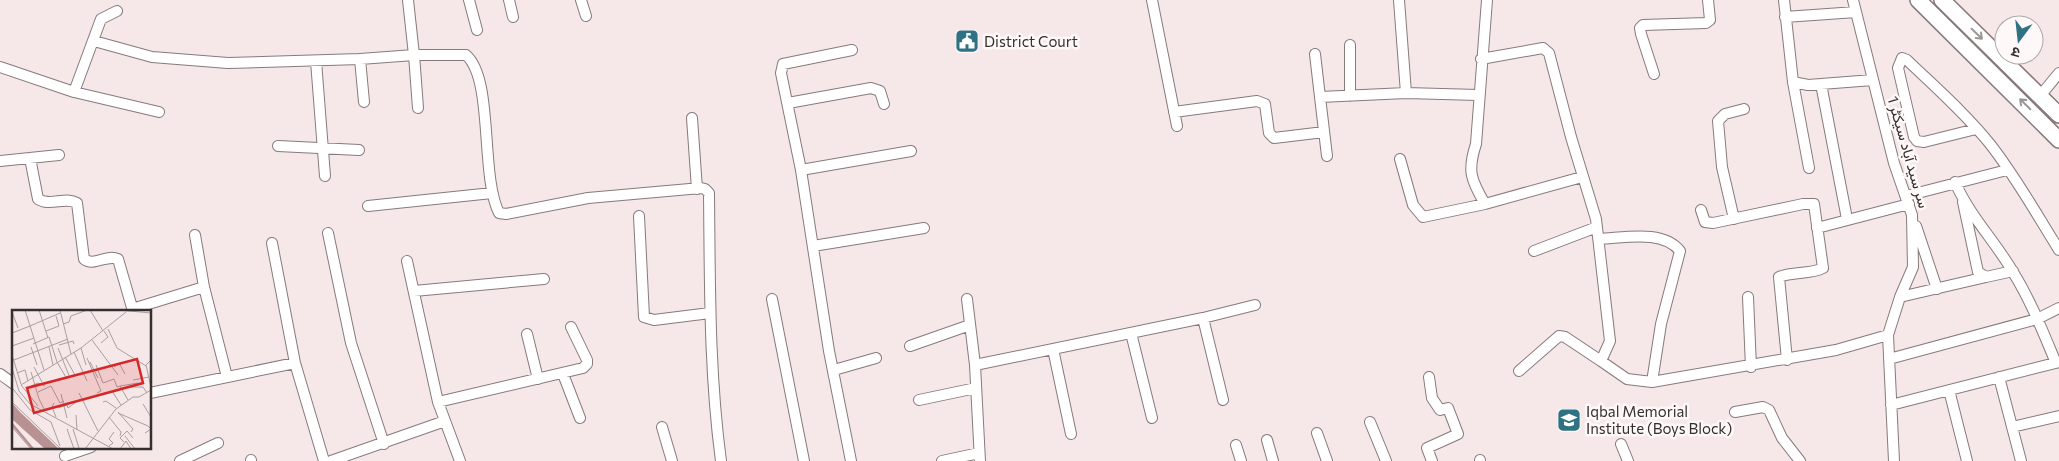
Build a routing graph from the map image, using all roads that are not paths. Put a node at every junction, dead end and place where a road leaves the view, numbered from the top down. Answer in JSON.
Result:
{"nodes":[{"id":1,"x":408,"y":0,"type":"edge"},
{"id":2,"x":469,"y":0,"type":"edge"},
{"id":3,"x":509,"y":0,"type":"edge"},
{"id":4,"x":581,"y":0,"type":"edge"},
{"id":5,"x":1152,"y":0,"type":"edge"},
{"id":6,"x":1399,"y":0,"type":"edge"},
{"id":7,"x":1487,"y":0,"type":"edge"},
{"id":8,"x":1708,"y":0,"type":"edge"},
{"id":9,"x":1784,"y":0,"type":"edge"},
{"id":10,"x":1853,"y":0,"type":"edge"},
{"id":11,"x":1918,"y":0,"type":"edge"},
{"id":12,"x":1942,"y":0,"type":"edge"},
{"id":13,"x":118,"y":10,"type":"dead end"},
{"id":14,"x":1856,"y":12,"type":"junction"},
{"id":15,"x":586,"y":16,"type":"dead end"},
{"id":16,"x":513,"y":17,"type":"dead end"},
{"id":17,"x":1785,"y":17,"type":"junction"},
{"id":18,"x":477,"y":30,"type":"dead end"},
{"id":19,"x":94,"y":41,"type":"junction"},
{"id":20,"x":1350,"y":45,"type":"dead end"},
{"id":21,"x":852,"y":50,"type":"dead end"},
{"id":22,"x":1315,"y":54,"type":"dead end"},
{"id":23,"x":414,"y":55,"type":"junction"},
{"id":24,"x":360,"y":59,"type":"junction"},
{"id":25,"x":1481,"y":59,"type":"junction"},
{"id":26,"x":316,"y":61,"type":"junction"},
{"id":27,"x":0,"y":67,"type":"edge"},
{"id":28,"x":1654,"y":74,"type":"dead end"},
{"id":29,"x":2059,"y":74,"type":"edge"},
{"id":30,"x":1873,"y":80,"type":"junction"},
{"id":31,"x":1793,"y":82,"type":"junction"},
{"id":32,"x":1821,"y":84,"type":"junction"},
{"id":33,"x":74,"y":92,"type":"junction"},
{"id":34,"x":1406,"y":93,"type":"junction"},
{"id":35,"x":1350,"y":96,"type":"junction"},
{"id":36,"x":1478,"y":96,"type":"junction"},
{"id":37,"x":2040,"y":96,"type":"junction"},
{"id":38,"x":1320,"y":97,"type":"junction"},
{"id":39,"x":364,"y":102,"type":"dead end"},
{"id":40,"x":788,"y":103,"type":"junction"},
{"id":41,"x":884,"y":104,"type":"dead end"},
{"id":42,"x":418,"y":108,"type":"dead end"},
{"id":43,"x":1744,"y":109,"type":"dead end"},
{"id":44,"x":159,"y":112,"type":"dead end"},
{"id":45,"x":1174,"y":112,"type":"junction"},
{"id":46,"x":2059,"y":115,"type":"edge"},
{"id":47,"x":692,"y":118,"type":"dead end"},
{"id":48,"x":1177,"y":126,"type":"dead end"},
{"id":49,"x":2046,"y":126,"type":"junction"},
{"id":50,"x":1976,"y":129,"type":"junction"},
{"id":51,"x":1324,"y":132,"type":"junction"},
{"id":52,"x":2059,"y":140,"type":"edge"},
{"id":53,"x":278,"y":146,"type":"dead end"},
{"id":54,"x":322,"y":149,"type":"junction"},
{"id":55,"x":2059,"y":149,"type":"edge"},
{"id":56,"x":359,"y":150,"type":"dead end"},
{"id":57,"x":910,"y":151,"type":"dead end"},
{"id":58,"x":59,"y":155,"type":"dead end"},
{"id":59,"x":1327,"y":156,"type":"dead end"},
{"id":60,"x":30,"y":158,"type":"junction"},
{"id":61,"x":1400,"y":159,"type":"dead end"},
{"id":62,"x":0,"y":161,"type":"edge"},
{"id":63,"x":1809,"y":168,"type":"dead end"},
{"id":64,"x":801,"y":170,"type":"junction"},
{"id":65,"x":2007,"y":170,"type":"junction"},
{"id":66,"x":325,"y":176,"type":"dead end"},
{"id":67,"x":1582,"y":177,"type":"junction"},
{"id":68,"x":1955,"y":182,"type":"junction"},
{"id":69,"x":697,"y":189,"type":"junction"},
{"id":70,"x":492,"y":194,"type":"junction"},
{"id":71,"x":1962,"y":198,"type":"junction"},
{"id":72,"x":1907,"y":200,"type":"junction"},
{"id":73,"x":1485,"y":204,"type":"junction"},
{"id":74,"x":368,"y":206,"type":"dead end"},
{"id":75,"x":1701,"y":210,"type":"dead end"},
{"id":76,"x":1912,"y":215,"type":"junction"},
{"id":77,"x":639,"y":216,"type":"dead end"},
{"id":78,"x":1734,"y":219,"type":"junction"},
{"id":79,"x":1847,"y":219,"type":"junction"},
{"id":80,"x":1597,"y":227,"type":"junction"},
{"id":81,"x":924,"y":228,"type":"dead end"},
{"id":82,"x":1817,"y":228,"type":"junction"},
{"id":83,"x":328,"y":233,"type":"dead end"},
{"id":84,"x":195,"y":235,"type":"dead end"},
{"id":85,"x":1599,"y":239,"type":"junction"},
{"id":86,"x":272,"y":242,"type":"dead end"},
{"id":87,"x":813,"y":246,"type":"junction"},
{"id":88,"x":2059,"y":250,"type":"edge"},
{"id":89,"x":1534,"y":251,"type":"dead end"},
{"id":90,"x":407,"y":261,"type":"dead end"},
{"id":91,"x":2013,"y":271,"type":"junction"},
{"id":92,"x":1986,"y":277,"type":"junction"},
{"id":93,"x":544,"y":279,"type":"dead end"},
{"id":94,"x":204,"y":287,"type":"junction"},
{"id":95,"x":1937,"y":289,"type":"junction"},
{"id":96,"x":414,"y":291,"type":"junction"},
{"id":97,"x":1748,"y":297,"type":"dead end"},
{"id":98,"x":1900,"y":297,"type":"junction"},
{"id":99,"x":772,"y":299,"type":"dead end"},
{"id":100,"x":967,"y":299,"type":"dead end"},
{"id":101,"x":1255,"y":305,"type":"dead end"},
{"id":102,"x":2059,"y":308,"type":"edge"},
{"id":103,"x":132,"y":310,"type":"edge"},
{"id":104,"x":710,"y":313,"type":"junction"},
{"id":105,"x":1203,"y":318,"type":"junction"},
{"id":106,"x":2037,"y":320,"type":"junction"},
{"id":107,"x":970,"y":325,"type":"junction"},
{"id":108,"x":571,"y":327,"type":"dead end"},
{"id":109,"x":1131,"y":332,"type":"junction"},
{"id":110,"x":527,"y":334,"type":"dead end"},
{"id":111,"x":1888,"y":336,"type":"junction"},
{"id":112,"x":910,"y":346,"type":"dead end"},
{"id":113,"x":1052,"y":349,"type":"junction"},
{"id":114,"x":876,"y":358,"type":"dead end"},
{"id":115,"x":1888,"y":358,"type":"junction"},
{"id":116,"x":1787,"y":360,"type":"junction"},
{"id":117,"x":1601,"y":361,"type":"junction"},
{"id":118,"x":2057,"y":363,"type":"edge"},
{"id":119,"x":295,"y":364,"type":"junction"},
{"id":120,"x":975,"y":365,"type":"junction"},
{"id":121,"x":1752,"y":366,"type":"junction"},
{"id":122,"x":834,"y":370,"type":"junction"},
{"id":123,"x":1519,"y":371,"type":"dead end"},
{"id":124,"x":0,"y":374,"type":"edge"},
{"id":125,"x":563,"y":374,"type":"junction"},
{"id":126,"x":227,"y":377,"type":"junction"},
{"id":127,"x":1429,"y":377,"type":"dead end"},
{"id":128,"x":2000,"y":377,"type":"junction"},
{"id":129,"x":538,"y":379,"type":"junction"},
{"id":130,"x":1652,"y":382,"type":"junction"},
{"id":131,"x":12,"y":383,"type":"edge"},
{"id":132,"x":976,"y":388,"type":"junction"},
{"id":133,"x":1949,"y":390,"type":"junction"},
{"id":134,"x":151,"y":393,"type":"edge"},
{"id":135,"x":919,"y":400,"type":"dead end"},
{"id":136,"x":1223,"y":400,"type":"dead end"},
{"id":137,"x":438,"y":402,"type":"junction"},
{"id":138,"x":1891,"y":405,"type":"junction"},
{"id":139,"x":1735,"y":412,"type":"dead end"},
{"id":140,"x":2059,"y":416,"type":"edge"},
{"id":141,"x":580,"y":418,"type":"dead end"},
{"id":142,"x":1152,"y":418,"type":"dead end"},
{"id":143,"x":445,"y":421,"type":"junction"},
{"id":144,"x":1370,"y":422,"type":"dead end"},
{"id":145,"x":662,"y":427,"type":"dead end"},
{"id":146,"x":2012,"y":427,"type":"junction"},
{"id":147,"x":1317,"y":433,"type":"dead end"},
{"id":148,"x":1071,"y":434,"type":"dead end"},
{"id":149,"x":1267,"y":440,"type":"dead end"},
{"id":150,"x":218,"y":443,"type":"dead end"},
{"id":151,"x":384,"y":444,"type":"junction"},
{"id":152,"x":1621,"y":444,"type":"dead end"},
{"id":153,"x":1236,"y":445,"type":"dead end"},
{"id":154,"x":88,"y":448,"type":"edge"},
{"id":155,"x":65,"y":455,"type":"edge"},
{"id":156,"x":980,"y":457,"type":"edge"},
{"id":157,"x":185,"y":460,"type":"edge"},
{"id":158,"x":324,"y":461,"type":"edge"},
{"id":159,"x":331,"y":461,"type":"edge"},
{"id":160,"x":460,"y":461,"type":"edge"},
{"id":161,"x":672,"y":461,"type":"edge"},
{"id":162,"x":722,"y":461,"type":"edge"},
{"id":163,"x":804,"y":461,"type":"edge"},
{"id":164,"x":851,"y":461,"type":"edge"},
{"id":165,"x":942,"y":461,"type":"edge"},
{"id":166,"x":1241,"y":461,"type":"edge"},
{"id":167,"x":1273,"y":461,"type":"edge"},
{"id":168,"x":1327,"y":461,"type":"edge"},
{"id":169,"x":1386,"y":461,"type":"edge"},
{"id":170,"x":1432,"y":461,"type":"edge"},
{"id":171,"x":1628,"y":461,"type":"edge"},
{"id":172,"x":1800,"y":461,"type":"edge"},
{"id":173,"x":1894,"y":461,"type":"edge"},
{"id":174,"x":1967,"y":461,"type":"edge"},
{"id":175,"x":2021,"y":461,"type":"edge"}],
"edges":[{"from":1,"to":23,"type":"street"},
{"from":2,"to":18,"type":"street"},
{"from":3,"to":16,"type":"street"},
{"from":4,"to":15,"type":"street"},
{"from":5,"to":45,"type":"street"},
{"from":6,"to":34,"type":"street"},
{"from":7,"to":25,"type":"street"},
{"from":8,"to":28,"type":"street"},
{"from":9,"to":17,"type":"street"},
{"from":10,"to":14,"type":"street","name":"سر سید آباد سیکٹر 1"},
{"from":49,"to":11,"type":"highway","one_way":true},
{"from":12,"to":37,"type":"highway","one_way":true},
{"from":13,"to":19,"type":"street"},
{"from":14,"to":17,"type":"street"},
{"from":14,"to":30,"type":"street","name":"سر سید آباد سیکٹر 1"},
{"from":17,"to":31,"type":"street"},
{"from":19,"to":26,"type":"street"},
{"from":19,"to":33,"type":"street"},
{"from":20,"to":35,"type":"street"},
{"from":21,"to":40,"type":"street"},
{"from":22,"to":38,"type":"street"},
{"from":23,"to":24,"type":"street"},
{"from":23,"to":42,"type":"street"},
{"from":23,"to":70,"type":"street"},
{"from":24,"to":26,"type":"street"},
{"from":24,"to":39,"type":"street"},
{"from":25,"to":36,"type":"street"},
{"from":25,"to":67,"type":"street"},
{"from":26,"to":54,"type":"street"},
{"from":27,"to":33,"type":"street"},
{"from":29,"to":37,"type":"street"},
{"from":30,"to":32,"type":"street"},
{"from":30,"to":72,"type":"street","name":"سر سید آباد سیکٹر 1"},
{"from":31,"to":32,"type":"street"},
{"from":31,"to":63,"type":"street"},
{"from":32,"to":79,"type":"street"},
{"from":33,"to":44,"type":"street"},
{"from":34,"to":35,"type":"street"},
{"from":34,"to":36,"type":"street"},
{"from":35,"to":38,"type":"street"},
{"from":36,"to":73,"type":"street"},
{"from":37,"to":46,"type":"highway"},
{"from":38,"to":51,"type":"street"},
{"from":40,"to":41,"type":"street"},
{"from":40,"to":64,"type":"street"},
{"from":43,"to":78,"type":"street"},
{"from":45,"to":48,"type":"street"},
{"from":45,"to":51,"type":"street"},
{"from":47,"to":69,"type":"street"},
{"from":49,"to":52,"type":"highway"},
{"from":49,"to":55,"type":"highway"},
{"from":50,"to":50,"type":"street"},
{"from":50,"to":65,"type":"street"},
{"from":51,"to":59,"type":"street"},
{"from":53,"to":54,"type":"street"},
{"from":54,"to":56,"type":"street"},
{"from":54,"to":66,"type":"street"},
{"from":57,"to":64,"type":"street"},
{"from":58,"to":60,"type":"street"},
{"from":60,"to":62,"type":"street"},
{"from":60,"to":103,"type":"street"},
{"from":61,"to":73,"type":"street"},
{"from":64,"to":87,"type":"street"},
{"from":65,"to":68,"type":"street"},
{"from":65,"to":88,"type":"street"},
{"from":67,"to":73,"type":"street"},
{"from":67,"to":80,"type":"street"},
{"from":68,"to":71,"type":"street"},
{"from":68,"to":72,"type":"street"},
{"from":69,"to":70,"type":"street"},
{"from":69,"to":104,"type":"street"},
{"from":70,"to":74,"type":"street"},
{"from":71,"to":91,"type":"street"},
{"from":71,"to":92,"type":"street"},
{"from":72,"to":76,"type":"street","name":"سر سید آباد سیکٹر 1"},
{"from":72,"to":79,"type":"street"},
{"from":75,"to":78,"type":"street"},
{"from":76,"to":95,"type":"street"},
{"from":76,"to":98,"type":"street","name":"سر سید آباد سیکٹر 1"},
{"from":77,"to":104,"type":"street"},
{"from":78,"to":82,"type":"street"},
{"from":79,"to":82,"type":"street"},
{"from":80,"to":85,"type":"street"},
{"from":80,"to":89,"type":"street"},
{"from":81,"to":87,"type":"street"},
{"from":82,"to":116,"type":"street"},
{"from":83,"to":151,"type":"street"},
{"from":84,"to":94,"type":"street"},
{"from":85,"to":117,"type":"street"},
{"from":85,"to":130,"type":"street"},
{"from":86,"to":119,"type":"street"},
{"from":87,"to":122,"type":"street"},
{"from":90,"to":96,"type":"street"},
{"from":91,"to":92,"type":"street"},
{"from":91,"to":106,"type":"street"},
{"from":92,"to":95,"type":"street"},
{"from":93,"to":96,"type":"street"},
{"from":94,"to":103,"type":"street"},
{"from":94,"to":126,"type":"street"},
{"from":95,"to":98,"type":"street"},
{"from":96,"to":137,"type":"street"},
{"from":97,"to":121,"type":"street"},
{"from":98,"to":111,"type":"street","name":"سر سید آباد سیکٹر 1"},
{"from":99,"to":163,"type":"street"},
{"from":100,"to":107,"type":"street"},
{"from":101,"to":105,"type":"street"},
{"from":102,"to":106,"type":"street"},
{"from":104,"to":162,"type":"street"},
{"from":105,"to":109,"type":"street"},
{"from":105,"to":136,"type":"street"},
{"from":106,"to":115,"type":"street"},
{"from":106,"to":118,"type":"street"},
{"from":107,"to":112,"type":"street"},
{"from":107,"to":120,"type":"street"},
{"from":108,"to":125,"type":"street"},
{"from":109,"to":113,"type":"street"},
{"from":109,"to":142,"type":"street"},
{"from":110,"to":129,"type":"street"},
{"from":111,"to":115,"type":"street","name":"سر سید آباد سیکٹر 1"},
{"from":111,"to":116,"type":"street"},
{"from":113,"to":120,"type":"street"},
{"from":113,"to":148,"type":"street"},
{"from":114,"to":122,"type":"street"},
{"from":115,"to":138,"type":"street","name":"سر سید آباد سیکٹر 1"},
{"from":116,"to":121,"type":"street"},
{"from":117,"to":123,"type":"street"},
{"from":117,"to":130,"type":"street"},
{"from":118,"to":128,"type":"street"},
{"from":119,"to":126,"type":"street"},
{"from":119,"to":158,"type":"street"},
{"from":120,"to":132,"type":"street"},
{"from":121,"to":130,"type":"street"},
{"from":122,"to":164,"type":"street"},
{"from":124,"to":131,"type":"street"},
{"from":125,"to":129,"type":"street"},
{"from":125,"to":141,"type":"street"},
{"from":126,"to":134,"type":"street"},
{"from":127,"to":170,"type":"street"},
{"from":128,"to":133,"type":"street"},
{"from":128,"to":146,"type":"street"},
{"from":129,"to":137,"type":"street"},
{"from":132,"to":135,"type":"street"},
{"from":132,"to":156,"type":"street"},
{"from":133,"to":138,"type":"street"},
{"from":133,"to":174,"type":"street"},
{"from":137,"to":143,"type":"street"},
{"from":138,"to":173,"type":"street","name":"سر سید آباد سیکٹر 1"},
{"from":139,"to":172,"type":"street"},
{"from":140,"to":146,"type":"street"},
{"from":143,"to":151,"type":"street"},
{"from":143,"to":160,"type":"street"},
{"from":144,"to":169,"type":"street"},
{"from":145,"to":161,"type":"street"},
{"from":146,"to":175,"type":"street"},
{"from":147,"to":168,"type":"street"},
{"from":149,"to":167,"type":"street"},
{"from":150,"to":157,"type":"street"},
{"from":151,"to":159,"type":"street"},
{"from":152,"to":171,"type":"street"},
{"from":153,"to":166,"type":"street"},
{"from":154,"to":155,"type":"street"},
{"from":156,"to":165,"type":"street"}]}
